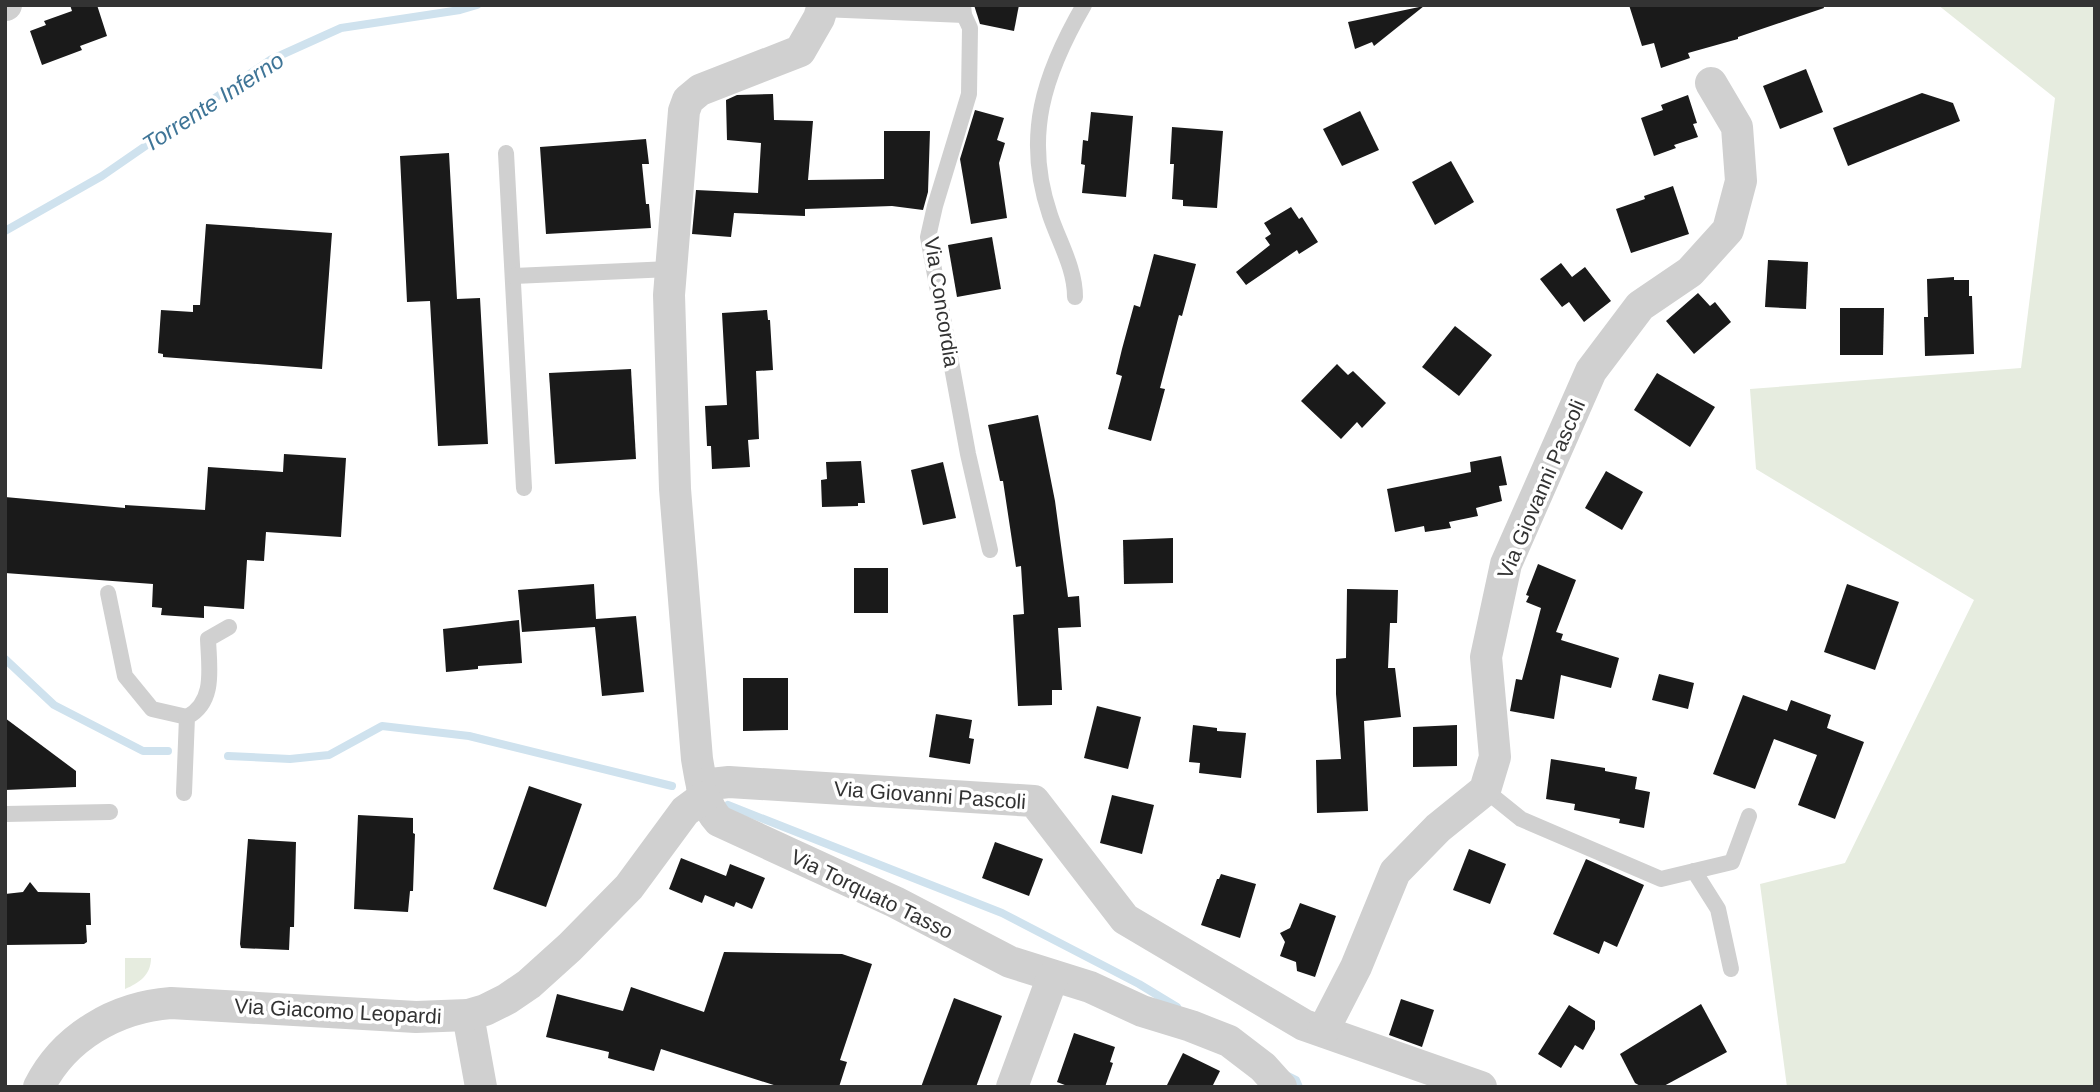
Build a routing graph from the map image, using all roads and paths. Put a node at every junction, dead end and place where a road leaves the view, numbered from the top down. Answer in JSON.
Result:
{"nodes":[{"id":1,"x":1084,"y":5,"type":"edge"},
{"id":2,"x":823,"y":7,"type":"edge"},
{"id":3,"x":964,"y":10,"type":"edge"},
{"id":4,"x":1711,"y":83,"type":"dead end"},
{"id":5,"x":506,"y":153,"type":"dead end"},
{"id":6,"x":670,"y":269,"type":"junction"},
{"id":7,"x":514,"y":276,"type":"junction"},
{"id":8,"x":1075,"y":297,"type":"dead end"},
{"id":9,"x":524,"y":488,"type":"dead end"},
{"id":10,"x":990,"y":550,"type":"dead end"},
{"id":11,"x":108,"y":593,"type":"dead end"},
{"id":12,"x":229,"y":627,"type":"dead end"},
{"id":13,"x":187,"y":717,"type":"junction"},
{"id":14,"x":1485,"y":790,"type":"junction"},
{"id":15,"x":703,"y":791,"type":"junction"},
{"id":16,"x":184,"y":793,"type":"dead end"},
{"id":17,"x":110,"y":812,"type":"dead end"},
{"id":18,"x":5,"y":814,"type":"edge"},
{"id":19,"x":1749,"y":816,"type":"dead end"},
{"id":20,"x":1694,"y":871,"type":"junction"},
{"id":21,"x":1731,"y":969,"type":"dead end"},
{"id":22,"x":1053,"y":976,"type":"junction"},
{"id":23,"x":467,"y":1015,"type":"junction"},
{"id":24,"x":1323,"y":1031,"type":"junction"},
{"id":25,"x":39,"y":1087,"type":"edge"},
{"id":26,"x":481,"y":1087,"type":"edge"},
{"id":27,"x":1012,"y":1087,"type":"edge"},
{"id":28,"x":1281,"y":1087,"type":"edge"},
{"id":29,"x":1481,"y":1087,"type":"edge"}],
"edges":[{"from":1,"to":8,"type":"lane"},
{"from":2,"to":3,"type":"lane","name":"Via Concordia"},
{"from":2,"to":6,"type":"street","name":"Via Concordia"},
{"from":3,"to":10,"type":"lane","name":"Via Concordia"},
{"from":4,"to":14,"type":"street","name":"Via Giovanni Pascoli"},
{"from":5,"to":7,"type":"lane"},
{"from":6,"to":7,"type":"lane"},
{"from":6,"to":15,"type":"street","name":"Via Concordia"},
{"from":7,"to":9,"type":"lane"},
{"from":11,"to":13,"type":"lane"},
{"from":12,"to":13,"type":"lane"},
{"from":13,"to":16,"type":"lane"},
{"from":14,"to":20,"type":"lane"},
{"from":14,"to":24,"type":"street"},
{"from":15,"to":22,"type":"street","name":"Via Torquato Tasso"},
{"from":15,"to":23,"type":"street","name":"Via Giacomo Leopardi"},
{"from":15,"to":24,"type":"street","name":"Via Giovanni Pascoli"},
{"from":17,"to":18,"type":"lane"},
{"from":19,"to":20,"type":"lane"},
{"from":20,"to":21,"type":"lane"},
{"from":22,"to":27,"type":"street"},
{"from":22,"to":28,"type":"street","name":"Via Torquato Tasso"},
{"from":23,"to":25,"type":"street","name":"Via Giacomo Leopardi"},
{"from":23,"to":26,"type":"street"},
{"from":24,"to":29,"type":"street","name":"Via Giovanni Pascoli"}]}
